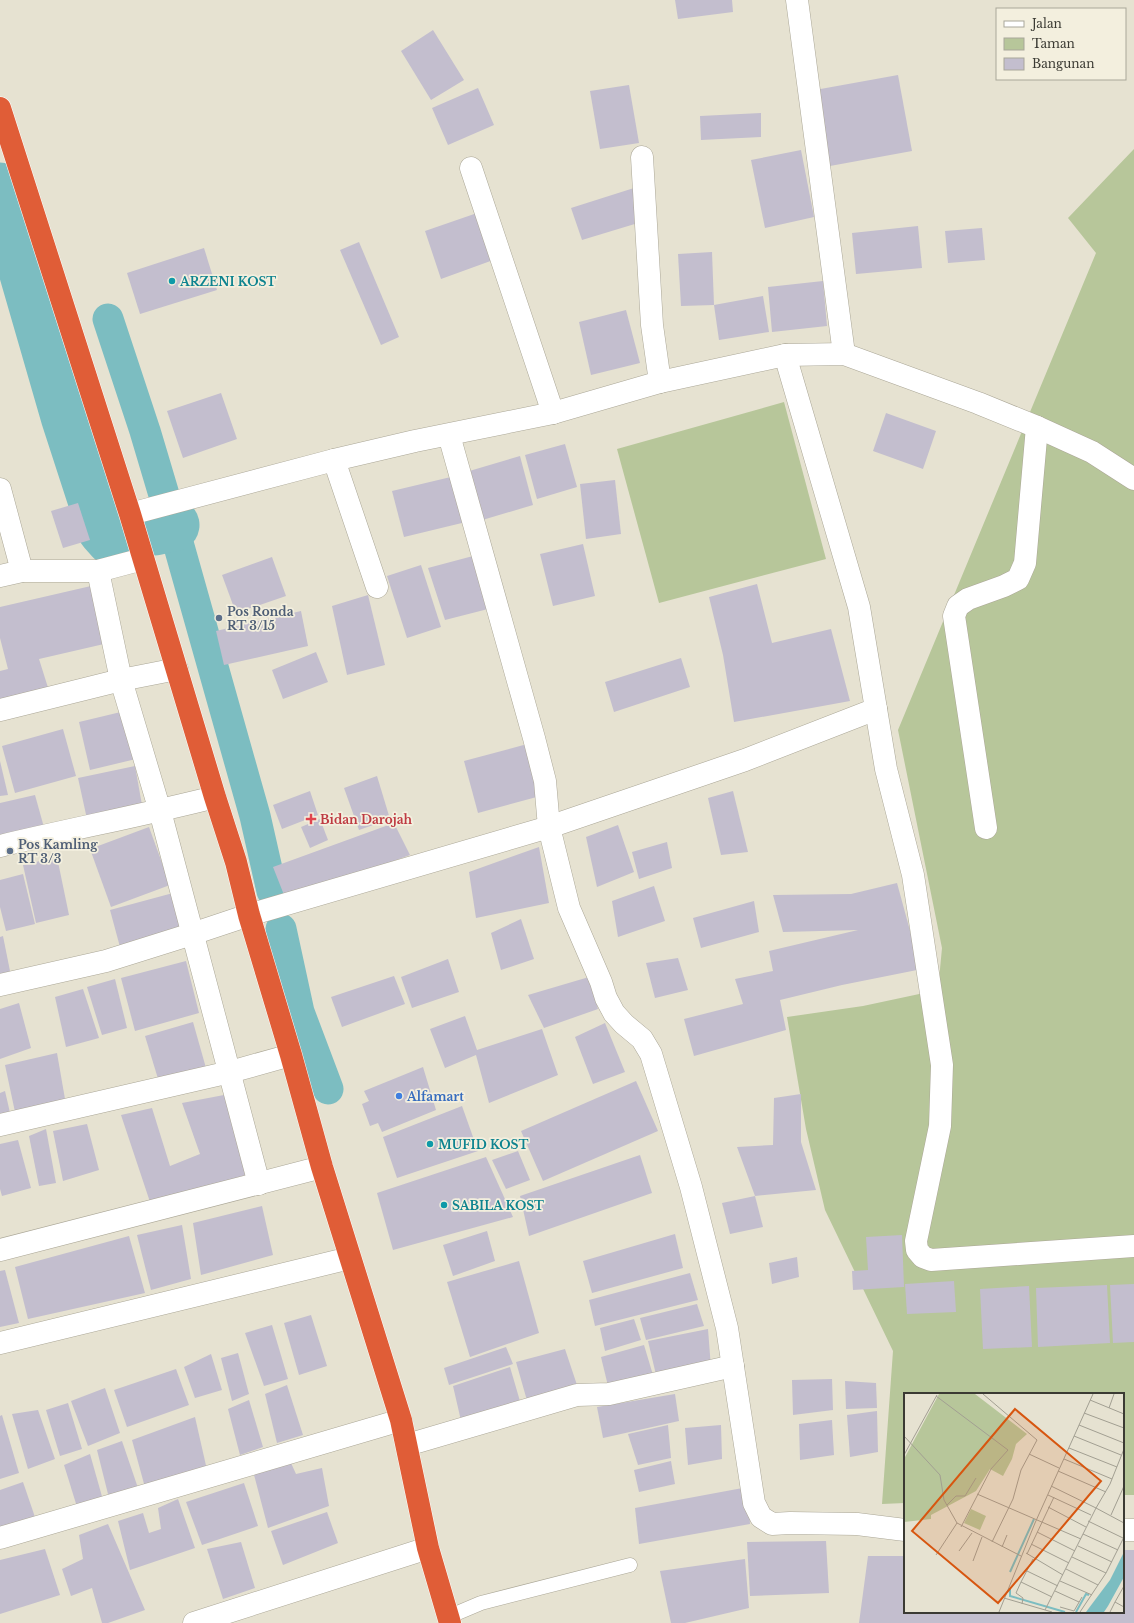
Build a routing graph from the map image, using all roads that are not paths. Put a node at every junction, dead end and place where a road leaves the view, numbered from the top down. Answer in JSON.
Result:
{"nodes":[{"id":1,"x":797,"y":0,"type":"edge"},
{"id":2,"x":0,"y":108,"type":"edge"},
{"id":3,"x":642,"y":157,"type":"dead end"},
{"id":4,"x":471,"y":168,"type":"dead end"},
{"id":5,"x":844,"y":354,"type":"junction"},
{"id":6,"x":785,"y":355,"type":"junction"},
{"id":7,"x":660,"y":382,"type":"junction"},
{"id":8,"x":552,"y":413,"type":"junction"},
{"id":9,"x":1037,"y":426,"type":"junction"},
{"id":10,"x":449,"y":435,"type":"junction"},
{"id":11,"x":334,"y":460,"type":"junction"},
{"id":12,"x":1134,"y":479,"type":"edge"},
{"id":13,"x":0,"y":489,"type":"edge"},
{"id":14,"x":130,"y":514,"type":"junction"},
{"id":15,"x":143,"y":559,"type":"junction"},
{"id":16,"x":22,"y":571,"type":"junction"},
{"id":17,"x":98,"y":571,"type":"junction"},
{"id":18,"x":0,"y":576,"type":"edge"},
{"id":19,"x":378,"y":587,"type":"dead end"},
{"id":20,"x":177,"y":669,"type":"junction"},
{"id":21,"x":121,"y":680,"type":"junction"},
{"id":22,"x":876,"y":709,"type":"junction"},
{"id":23,"x":0,"y":710,"type":"edge"},
{"id":24,"x":215,"y":797,"type":"junction"},
{"id":25,"x":160,"y":811,"type":"junction"},
{"id":26,"x":549,"y":827,"type":"junction"},
{"id":27,"x":986,"y":828,"type":"dead end"},
{"id":28,"x":0,"y":846,"type":"edge"},
{"id":29,"x":249,"y":915,"type":"junction"},
{"id":30,"x":192,"y":934,"type":"junction"},
{"id":31,"x":0,"y":985,"type":"edge"},
{"id":32,"x":291,"y":1055,"type":"junction"},
{"id":33,"x":230,"y":1072,"type":"junction"},
{"id":34,"x":0,"y":1126,"type":"edge"},
{"id":35,"x":322,"y":1167,"type":"junction"},
{"id":36,"x":259,"y":1184,"type":"junction"},
{"id":37,"x":1134,"y":1246,"type":"edge"},
{"id":38,"x":0,"y":1250,"type":"edge"},
{"id":39,"x":350,"y":1258,"type":"junction"},
{"id":40,"x":0,"y":1343,"type":"edge"},
{"id":41,"x":733,"y":1366,"type":"junction"},
{"id":42,"x":401,"y":1420,"type":"junction"},
{"id":43,"x":407,"y":1446,"type":"junction"},
{"id":44,"x":904,"y":1530,"type":"edge"},
{"id":45,"x":0,"y":1538,"type":"edge"},
{"id":46,"x":428,"y":1548,"type":"junction"},
{"id":47,"x":630,"y":1565,"type":"dead end"},
{"id":48,"x":449,"y":1620,"type":"edge"},
{"id":49,"x":194,"y":1623,"type":"edge"}],
"edges":[{"from":1,"to":5,"type":"street"},
{"from":2,"to":14,"type":"highway"},
{"from":3,"to":7,"type":"street"},
{"from":4,"to":8,"type":"street"},
{"from":5,"to":6,"type":"street"},
{"from":5,"to":9,"type":"street"},
{"from":6,"to":7,"type":"street"},
{"from":6,"to":22,"type":"street"},
{"from":7,"to":8,"type":"street"},
{"from":8,"to":10,"type":"street"},
{"from":9,"to":12,"type":"street"},
{"from":9,"to":27,"type":"street"},
{"from":10,"to":11,"type":"street"},
{"from":10,"to":26,"type":"street"},
{"from":11,"to":14,"type":"street"},
{"from":11,"to":19,"type":"street"},
{"from":13,"to":16,"type":"street"},
{"from":14,"to":15,"type":"highway"},
{"from":15,"to":17,"type":"street"},
{"from":15,"to":20,"type":"highway"},
{"from":16,"to":17,"type":"street"},
{"from":16,"to":18,"type":"street"},
{"from":17,"to":21,"type":"street"},
{"from":20,"to":21,"type":"street"},
{"from":20,"to":24,"type":"highway"},
{"from":21,"to":23,"type":"street"},
{"from":21,"to":25,"type":"street"},
{"from":22,"to":26,"type":"street"},
{"from":22,"to":37,"type":"street"},
{"from":24,"to":25,"type":"street"},
{"from":24,"to":29,"type":"highway"},
{"from":25,"to":28,"type":"street"},
{"from":25,"to":30,"type":"street"},
{"from":26,"to":29,"type":"street"},
{"from":26,"to":41,"type":"street"},
{"from":29,"to":30,"type":"street"},
{"from":29,"to":32,"type":"highway"},
{"from":30,"to":31,"type":"street"},
{"from":30,"to":33,"type":"street"},
{"from":32,"to":33,"type":"street"},
{"from":32,"to":35,"type":"highway"},
{"from":33,"to":34,"type":"street"},
{"from":33,"to":36,"type":"street"},
{"from":35,"to":36,"type":"street"},
{"from":35,"to":39,"type":"highway"},
{"from":36,"to":38,"type":"street"},
{"from":39,"to":40,"type":"street"},
{"from":39,"to":42,"type":"highway"},
{"from":41,"to":43,"type":"street"},
{"from":41,"to":44,"type":"street"},
{"from":42,"to":43,"type":"highway"},
{"from":42,"to":45,"type":"street"},
{"from":43,"to":46,"type":"highway"},
{"from":46,"to":48,"type":"highway"},
{"from":46,"to":49,"type":"street"},
{"from":47,"to":48,"type":"lane"}]}
